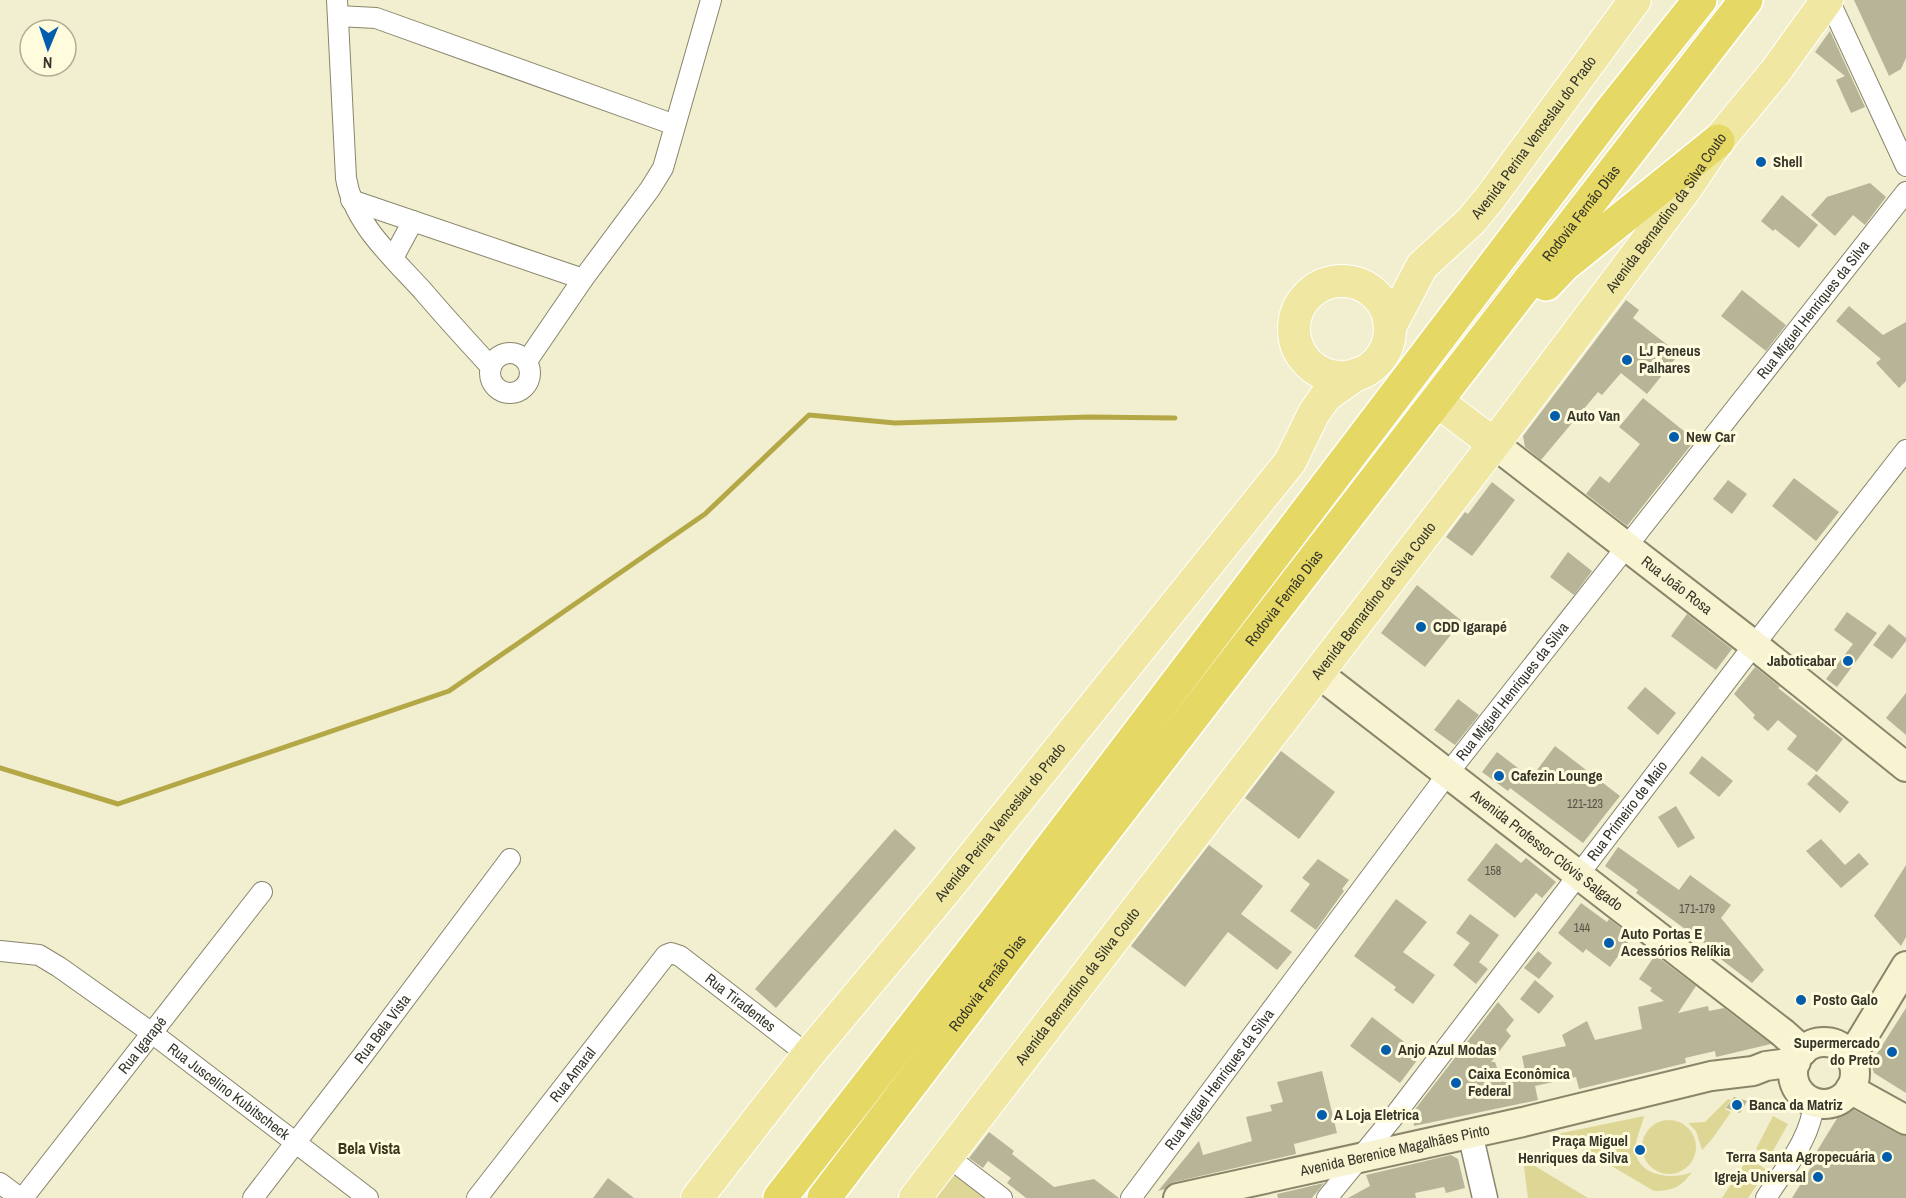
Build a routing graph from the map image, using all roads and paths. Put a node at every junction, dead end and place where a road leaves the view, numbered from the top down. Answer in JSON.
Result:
{"nodes":[{"id":1,"x":711,"y":0,"type":"edge"},
{"id":2,"x":1635,"y":0,"type":"edge"},
{"id":3,"x":1700,"y":0,"type":"edge"},
{"id":4,"x":1746,"y":0,"type":"edge"},
{"id":5,"x":1828,"y":0,"type":"edge"},
{"id":6,"x":338,"y":8,"type":"edge"},
{"id":7,"x":675,"y":125,"type":"junction"},
{"id":8,"x":1718,"y":141,"type":"junction"},
{"id":9,"x":1906,"y":166,"type":"edge"},
{"id":10,"x":1906,"y":192,"type":"edge"},
{"id":11,"x":351,"y":200,"type":"junction"},
{"id":12,"x":413,"y":221,"type":"junction"},
{"id":13,"x":393,"y":258,"type":"junction"},
{"id":14,"x":1422,"y":266,"type":"junction"},
{"id":15,"x":583,"y":279,"type":"junction"},
{"id":16,"x":1343,"y":281,"type":"junction"},
{"id":17,"x":1390,"y":327,"type":"junction"},
{"id":18,"x":1297,"y":346,"type":"junction"},
{"id":19,"x":527,"y":361,"type":"junction"},
{"id":20,"x":490,"y":367,"type":"junction"},
{"id":21,"x":1379,"y":368,"type":"junction"},
{"id":22,"x":1448,"y":394,"type":"junction"},
{"id":23,"x":1298,"y":444,"type":"junction"},
{"id":24,"x":1494,"y":444,"type":"junction"},
{"id":25,"x":1906,"y":450,"type":"edge"},
{"id":26,"x":1627,"y":548,"type":"junction"},
{"id":27,"x":1754,"y":645,"type":"junction"},
{"id":28,"x":1319,"y":674,"type":"junction"},
{"id":29,"x":1906,"y":767,"type":"edge"},
{"id":30,"x":1449,"y":772,"type":"junction"},
{"id":31,"x":510,"y":859,"type":"dead end"},
{"id":32,"x":1580,"y":874,"type":"junction"},
{"id":33,"x":262,"y":892,"type":"dead end"},
{"id":34,"x":0,"y":951,"type":"edge"},
{"id":35,"x":671,"y":954,"type":"joint"},
{"id":36,"x":1906,"y":966,"type":"edge"},
{"id":37,"x":152,"y":1034,"type":"junction"},
{"id":38,"x":808,"y":1055,"type":"junction"},
{"id":39,"x":1849,"y":1056,"type":"junction"},
{"id":40,"x":1802,"y":1075,"type":"junction"},
{"id":41,"x":1850,"y":1089,"type":"junction"},
{"id":42,"x":1906,"y":1120,"type":"edge"},
{"id":43,"x":1470,"y":1133,"type":"junction"},
{"id":44,"x":294,"y":1143,"type":"junction"},
{"id":45,"x":947,"y":1156,"type":"junction"},
{"id":46,"x":1358,"y":1158,"type":"junction"},
{"id":47,"x":0,"y":1183,"type":"edge"},
{"id":48,"x":22,"y":1198,"type":"edge"},
{"id":49,"x":253,"y":1198,"type":"edge"},
{"id":50,"x":368,"y":1198,"type":"edge"},
{"id":51,"x":477,"y":1198,"type":"edge"},
{"id":52,"x":697,"y":1198,"type":"edge"},
{"id":53,"x":780,"y":1198,"type":"edge"},
{"id":54,"x":824,"y":1198,"type":"edge"},
{"id":55,"x":915,"y":1198,"type":"edge"},
{"id":56,"x":1002,"y":1198,"type":"edge"},
{"id":57,"x":1131,"y":1198,"type":"edge"},
{"id":58,"x":1178,"y":1198,"type":"edge"},
{"id":59,"x":1327,"y":1198,"type":"edge"},
{"id":60,"x":1485,"y":1198,"type":"edge"},
{"id":61,"x":1766,"y":1198,"type":"edge"}],
"edges":[{"from":1,"to":7,"type":"street"},
{"from":2,"to":14,"type":"main road","name":"Avenida Perina Venceslau do Prado"},
{"from":3,"to":53,"type":"highway","name":"Rodovia Fernão Dias"},
{"from":4,"to":22,"type":"highway","name":"Rodovia Fernão Dias"},
{"from":5,"to":8,"type":"main road","name":"Avenida Bernardino da Silva Couto"},
{"from":5,"to":9,"type":"street"},
{"from":6,"to":7,"type":"street"},
{"from":6,"to":11,"type":"street"},
{"from":7,"to":15,"type":"street"},
{"from":8,"to":22,"type":"highway"},
{"from":8,"to":24,"type":"main road","name":"Avenida Bernardino da Silva Couto"},
{"from":10,"to":26,"type":"street","name":"Rua Miguel Henriques da Silva"},
{"from":11,"to":12,"type":"street"},
{"from":11,"to":13,"type":"street"},
{"from":12,"to":13,"type":"street"},
{"from":12,"to":15,"type":"street"},
{"from":13,"to":20,"type":"street"},
{"from":14,"to":16,"type":"main road","name":"Avenida Perina Venceslau do Prado"},
{"from":14,"to":17,"type":"main road","name":"Avenida Perina Venceslau do Prado"},
{"from":15,"to":19,"type":"street"},
{"from":16,"to":17,"type":"main road"},
{"from":16,"to":18,"type":"main road"},
{"from":17,"to":21,"type":"main road"},
{"from":18,"to":21,"type":"main road"},
{"from":18,"to":23,"type":"main road","name":"Avenida Perina Venceslau do Prado"},
{"from":19,"to":20,"type":"street"},
{"from":19,"to":20,"type":"street"},
{"from":21,"to":23,"type":"main road","name":"Avenida Perina Venceslau do Prado"},
{"from":22,"to":24,"type":"main road","name":"Rua João Rosa"},
{"from":22,"to":54,"type":"highway","name":"Rodovia Fernão Dias"},
{"from":23,"to":38,"type":"main road","name":"Avenida Perina Venceslau do Prado"},
{"from":24,"to":26,"type":"main road","name":"Rua João Rosa"},
{"from":24,"to":28,"type":"main road","name":"Avenida Bernardino da Silva Couto"},
{"from":25,"to":27,"type":"street","name":"Rua Primeiro de Maio"},
{"from":26,"to":27,"type":"main road","name":"Rua João Rosa"},
{"from":26,"to":30,"type":"street","name":"Rua Miguel Henriques da Silva"},
{"from":27,"to":29,"type":"main road","name":"Rua João Rosa"},
{"from":27,"to":32,"type":"street","name":"Rua Primeiro de Maio"},
{"from":28,"to":30,"type":"main road","name":"Avenida Professor Clóvis Salgado"},
{"from":28,"to":45,"type":"main road","name":"Avenida Bernardino da Silva Couto"},
{"from":30,"to":32,"type":"main road","name":"Avenida Professor Clóvis Salgado"},
{"from":30,"to":57,"type":"street","name":"Rua Miguel Henriques da Silva"},
{"from":31,"to":44,"type":"street","name":"Rua Bela Vista"},
{"from":32,"to":40,"type":"main road","name":"Avenida Professor Clóvis Salgado"},
{"from":32,"to":46,"type":"street","name":"Rua Primeiro de Maio"},
{"from":33,"to":37,"type":"street","name":"Rua Igarapé"},
{"from":34,"to":37,"type":"street","name":"Rua Juscelino Kubitscheck"},
{"from":35,"to":38,"type":"street","name":"Rua Tiradentes"},
{"from":35,"to":51,"type":"street","name":"Rua Amaral"},
{"from":36,"to":39,"type":"main road"},
{"from":37,"to":44,"type":"street","name":"Rua Juscelino Kubitscheck"},
{"from":37,"to":48,"type":"street","name":"Rua Igarapé"},
{"from":38,"to":52,"type":"main road","name":"Avenida Perina Venceslau do Prado"},
{"from":39,"to":40,"type":"main road"},
{"from":39,"to":41,"type":"main road"},
{"from":40,"to":41,"type":"main road"},
{"from":40,"to":43,"type":"main road","name":"Avenida Berenice Magalhães Pinto"},
{"from":40,"to":61,"type":"street"},
{"from":41,"to":42,"type":"main road"},
{"from":43,"to":46,"type":"main road","name":"Avenida Berenice Magalhães Pinto"},
{"from":43,"to":60,"type":"street"},
{"from":44,"to":49,"type":"street","name":"Rua Bela Vista"},
{"from":44,"to":50,"type":"street","name":"Rua Juscelino Kubitscheck"},
{"from":45,"to":55,"type":"main road","name":"Avenida Bernardino da Silva Couto"},
{"from":45,"to":56,"type":"street"},
{"from":46,"to":58,"type":"main road","name":"Avenida Berenice Magalhães Pinto"},
{"from":46,"to":59,"type":"street","name":"Rua Primeiro de Maio"},
{"from":47,"to":48,"type":"street"}]}
